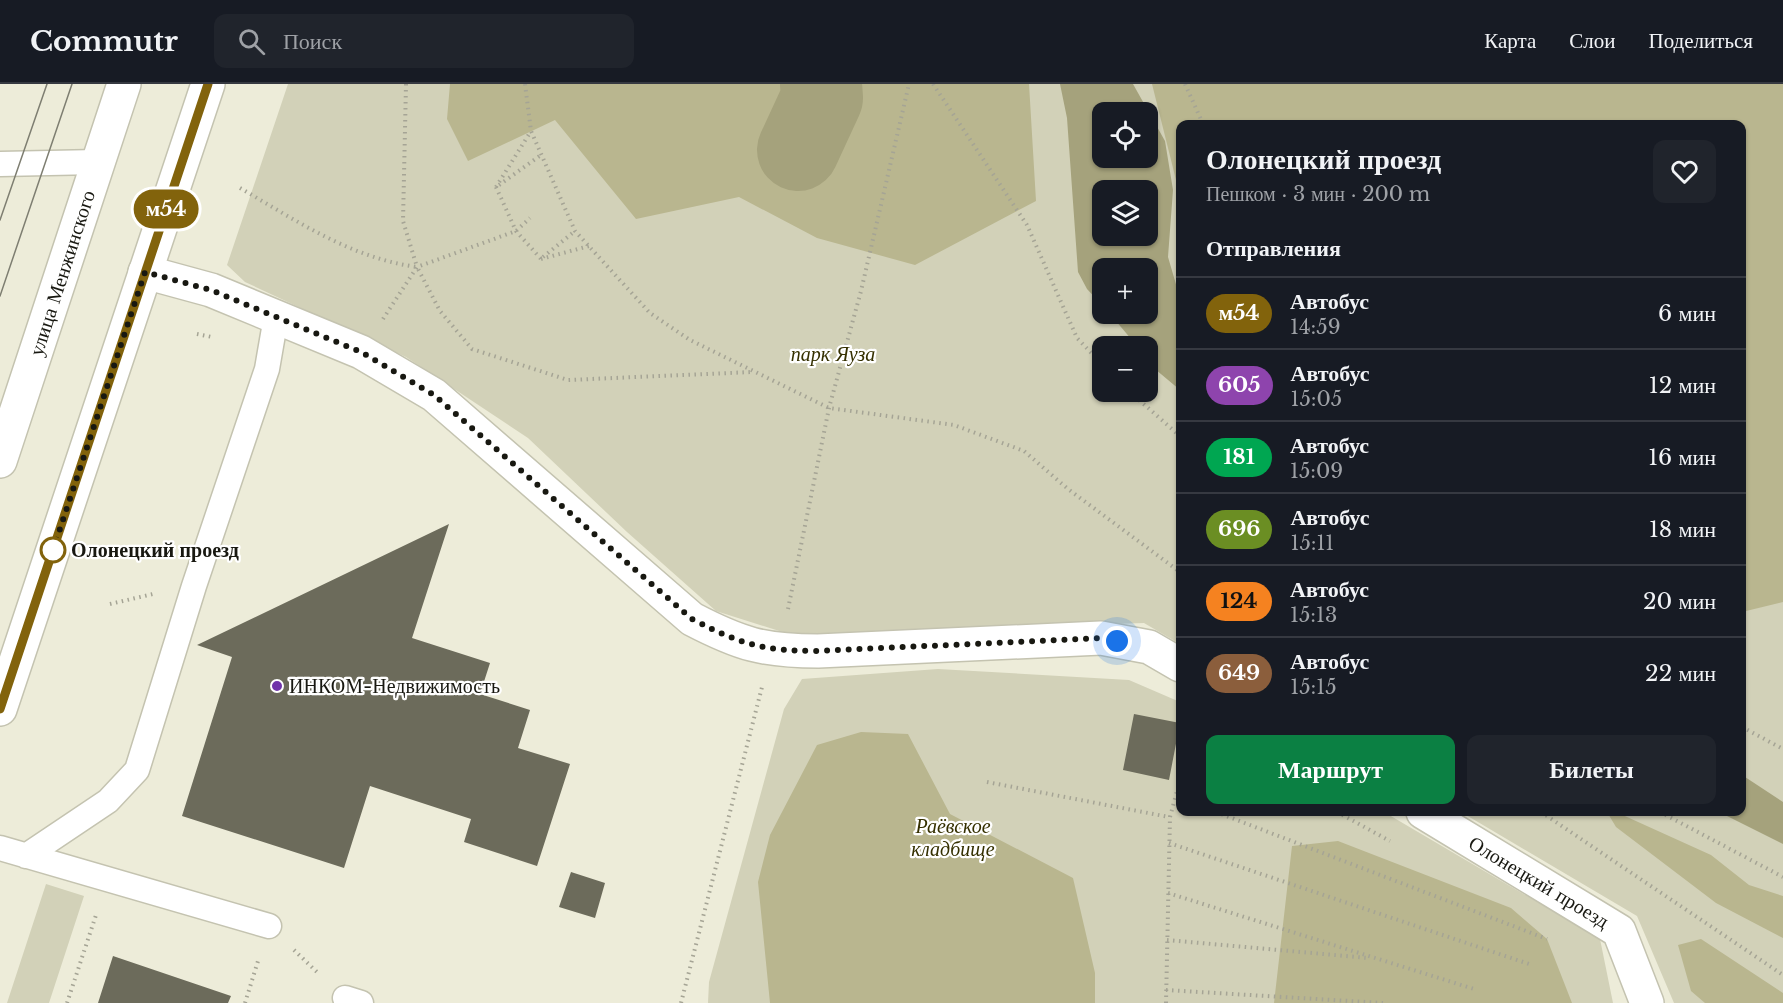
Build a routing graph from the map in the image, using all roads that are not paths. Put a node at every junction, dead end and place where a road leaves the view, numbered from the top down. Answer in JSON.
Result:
{"nodes":[{"id":1,"x":124,"y":84,"type":"edge"},
{"id":2,"x":208,"y":84,"type":"edge"},
{"id":3,"x":98,"y":162,"type":"junction"},
{"id":4,"x":0,"y":164,"type":"edge"},
{"id":5,"x":145,"y":272,"type":"junction"},
{"id":6,"x":276,"y":317,"type":"junction"},
{"id":7,"x":0,"y":461,"type":"edge"},
{"id":8,"x":1176,"y":663,"type":"edge"},
{"id":9,"x":0,"y":709,"type":"edge"},
{"id":10,"x":1430,"y":816,"type":"edge"},
{"id":11,"x":0,"y":848,"type":"edge"},
{"id":12,"x":26,"y":856,"type":"junction"},
{"id":13,"x":269,"y":926,"type":"road end"},
{"id":14,"x":1647,"y":1003,"type":"edge"}],
"edges":[{"from":1,"to":3,"type":"street","name":"улица Менжинского"},
{"from":2,"to":5,"type":"street"},
{"from":3,"to":4,"type":"lane"},
{"from":3,"to":7,"type":"street","name":"улица Менжинского"},
{"from":5,"to":6,"type":"street"},
{"from":5,"to":9,"type":"street"},
{"from":6,"to":8,"type":"street"},
{"from":6,"to":12,"type":"lane"},
{"from":10,"to":14,"type":"street","name":"Олонецкий проезд"},
{"from":11,"to":12,"type":"lane"},
{"from":12,"to":13,"type":"lane"}]}
